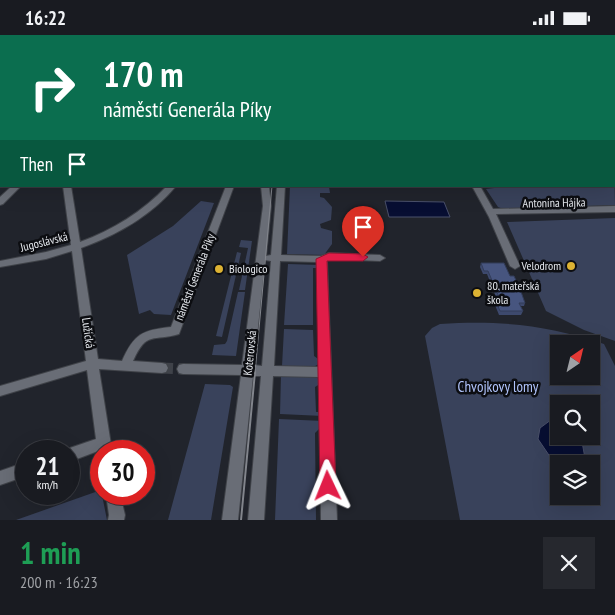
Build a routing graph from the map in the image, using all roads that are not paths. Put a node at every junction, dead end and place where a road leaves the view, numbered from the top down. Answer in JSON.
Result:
{"nodes":[{"id":1,"x":16,"y":187,"type":"edge"},
{"id":2,"x":67,"y":187,"type":"edge"},
{"id":3,"x":171,"y":187,"type":"edge"},
{"id":4,"x":230,"y":187,"type":"edge"},
{"id":5,"x":265,"y":187,"type":"edge"},
{"id":6,"x":281,"y":187,"type":"edge"},
{"id":7,"x":477,"y":187,"type":"edge"},
{"id":8,"x":0,"y":202,"type":"edge"},
{"id":9,"x":615,"y":209,"type":"edge"},
{"id":10,"x":615,"y":214,"type":"edge"},
{"id":11,"x":492,"y":215,"type":"junction"},
{"id":12,"x":76,"y":247,"type":"junction"},
{"id":13,"x":261,"y":258,"type":"junction"},
{"id":14,"x":275,"y":258,"type":"junction"},
{"id":15,"x":380,"y":258,"type":"dead end"},
{"id":16,"x":322,"y":259,"type":"junction"},
{"id":17,"x":0,"y":264,"type":"edge"},
{"id":18,"x":515,"y":266,"type":"dead end"},
{"id":19,"x":92,"y":364,"type":"junction"},
{"id":20,"x":125,"y":366,"type":"junction"},
{"id":21,"x":162,"y":368,"type":"tunnel mouth"},
{"id":22,"x":183,"y":369,"type":"tunnel mouth"},
{"id":23,"x":248,"y":370,"type":"junction"},
{"id":24,"x":267,"y":371,"type":"junction"},
{"id":25,"x":325,"y":372,"type":"junction"},
{"id":26,"x":0,"y":391,"type":"edge"},
{"id":27,"x":103,"y":440,"type":"edge"},
{"id":28,"x":15,"y":473,"type":"edge"},
{"id":29,"x":0,"y":478,"type":"edge"},
{"id":30,"x":116,"y":505,"type":"edge"},
{"id":31,"x":116,"y":520,"type":"edge"},
{"id":32,"x":230,"y":520,"type":"edge"},
{"id":33,"x":256,"y":520,"type":"edge"},
{"id":34,"x":329,"y":520,"type":"edge"}],
"edges":[{"from":1,"to":8,"type":"street"},
{"from":2,"to":12,"type":"street","name":"Lužická"},
{"from":3,"to":12,"type":"street","name":"Jugoslávská"},
{"from":4,"to":20,"type":"street","name":"náměstí Generála Píky"},
{"from":5,"to":13,"type":"street","name":"Koterovská"},
{"from":6,"to":14,"type":"street","name":"Koterovská"},
{"from":7,"to":11,"type":"street"},
{"from":9,"to":11,"type":"street","name":"Antonína Hájka"},
{"from":10,"to":11,"type":"street","name":"Antonína Hájka"},
{"from":11,"to":18,"type":"street"},
{"from":12,"to":17,"type":"street","name":"Jugoslávská"},
{"from":12,"to":19,"type":"street","name":"Lužická"},
{"from":13,"to":14,"type":"street"},
{"from":13,"to":23,"type":"street","name":"Koterovská"},
{"from":14,"to":16,"type":"street"},
{"from":14,"to":24,"type":"street","name":"Koterovská"},
{"from":15,"to":16,"type":"street"},
{"from":16,"to":25,"type":"street"},
{"from":19,"to":20,"type":"street"},
{"from":19,"to":26,"type":"street"},
{"from":19,"to":27,"type":"street","name":"Lužická"},
{"from":20,"to":21,"type":"street"},
{"from":22,"to":23,"type":"street"},
{"from":23,"to":24,"type":"street"},
{"from":23,"to":32,"type":"street","name":"Koterovská"},
{"from":24,"to":25,"type":"street"},
{"from":24,"to":33,"type":"street","name":"Koterovská"},
{"from":25,"to":34,"type":"street"},
{"from":28,"to":29,"type":"street"},
{"from":30,"to":31,"type":"street"}]}
